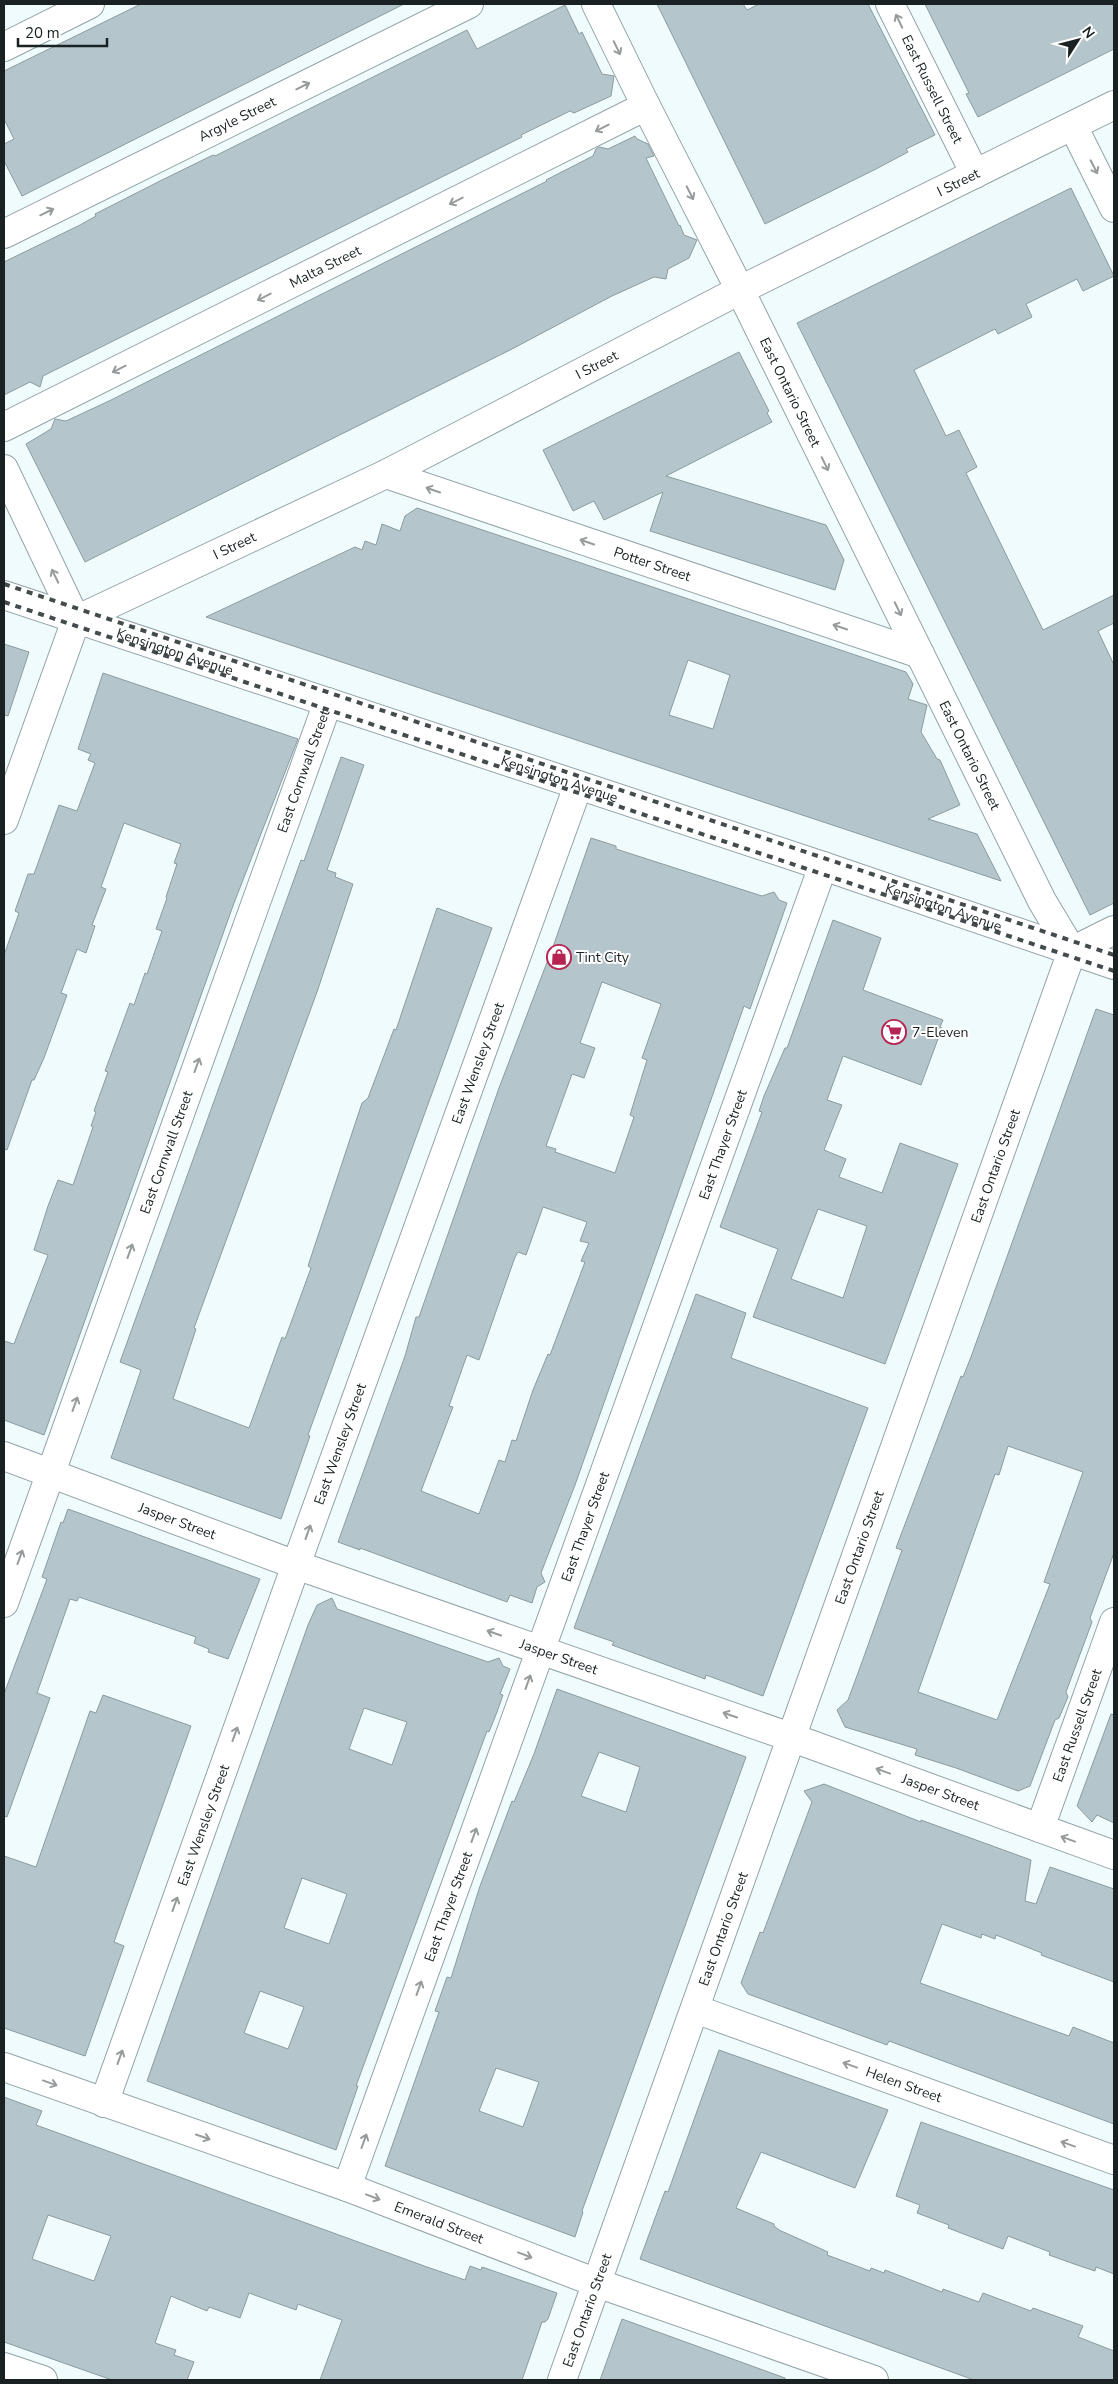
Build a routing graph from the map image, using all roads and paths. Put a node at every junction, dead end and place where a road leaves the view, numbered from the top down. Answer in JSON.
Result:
{"nodes":[{"id":1,"x":90,"y":4,"type":"edge"},
{"id":2,"x":470,"y":4,"type":"edge"},
{"id":3,"x":596,"y":4,"type":"edge"},
{"id":4,"x":890,"y":4,"type":"edge"},
{"id":5,"x":4,"y":47,"type":"edge"},
{"id":6,"x":1114,"y":105,"type":"edge"},
{"id":7,"x":646,"y":106,"type":"junction"},
{"id":8,"x":1073,"y":126,"type":"junction"},
{"id":9,"x":975,"y":174,"type":"junction"},
{"id":10,"x":1114,"y":208,"type":"edge"},
{"id":11,"x":4,"y":234,"type":"edge"},
{"id":12,"x":740,"y":290,"type":"junction"},
{"id":13,"x":4,"y":427,"type":"edge"},
{"id":14,"x":4,"y":469,"type":"edge"},
{"id":15,"x":386,"y":474,"type":"junction"},
{"id":16,"x":4,"y":595,"type":"edge"},
{"id":17,"x":76,"y":620,"type":"junction"},
{"id":18,"x":920,"y":654,"type":"junction"},
{"id":19,"x":328,"y":702,"type":"junction"},
{"id":20,"x":578,"y":786,"type":"junction"},
{"id":21,"x":4,"y":820,"type":"edge"},
{"id":22,"x":823,"y":866,"type":"junction"},
{"id":23,"x":1114,"y":930,"type":"edge"},
{"id":24,"x":1072,"y":951,"type":"junction"},
{"id":25,"x":1114,"y":965,"type":"edge"},
{"id":26,"x":4,"y":1456,"type":"edge"},
{"id":27,"x":50,"y":1472,"type":"junction"},
{"id":28,"x":296,"y":1565,"type":"junction"},
{"id":29,"x":4,"y":1603,"type":"edge"},
{"id":30,"x":1114,"y":1622,"type":"edge"},
{"id":31,"x":540,"y":1649,"type":"junction"},
{"id":32,"x":793,"y":1738,"type":"junction"},
{"id":33,"x":1040,"y":1828,"type":"junction"},
{"id":34,"x":1114,"y":1855,"type":"edge"},
{"id":35,"x":695,"y":2009,"type":"junction"},
{"id":36,"x":4,"y":2067,"type":"edge"},
{"id":37,"x":104,"y":2103,"type":"junction"},
{"id":38,"x":1114,"y":2160,"type":"edge"},
{"id":39,"x":348,"y":2187,"type":"junction"},
{"id":40,"x":597,"y":2283,"type":"junction"},
{"id":41,"x":4,"y":2367,"type":"edge"},
{"id":42,"x":43,"y":2380,"type":"edge"},
{"id":43,"x":562,"y":2380,"type":"edge"},
{"id":44,"x":874,"y":2380,"type":"edge"}],
"edges":[{"from":1,"to":5,"type":"street"},
{"from":11,"to":2,"type":"street","name":"Argyle Street","one_way":true},
{"from":3,"to":7,"type":"street","name":"East Ontario Street","one_way":true},
{"from":9,"to":4,"type":"street","name":"East Russell Street","one_way":true},
{"from":6,"to":8,"type":"street","name":"I Street"},
{"from":7,"to":12,"type":"street","name":"East Ontario Street","one_way":true},
{"from":7,"to":13,"type":"street","name":"Malta Street","one_way":true},
{"from":8,"to":9,"type":"street","name":"I Street"},
{"from":8,"to":10,"type":"street","one_way":true},
{"from":9,"to":12,"type":"street","name":"I Street"},
{"from":12,"to":15,"type":"street","name":"I Street"},
{"from":12,"to":18,"type":"street","name":"East Ontario Street","one_way":true},
{"from":17,"to":14,"type":"street","one_way":true},
{"from":15,"to":17,"type":"street","name":"I Street"},
{"from":18,"to":15,"type":"street","name":"Potter Street","one_way":true},
{"from":16,"to":17,"type":"street","name":"Kensington Avenue"},
{"from":17,"to":19,"type":"street","name":"Kensington Avenue"},
{"from":17,"to":21,"type":"street"},
{"from":18,"to":24,"type":"street","name":"East Ontario Street"},
{"from":19,"to":20,"type":"street","name":"Kensington Avenue"},
{"from":27,"to":19,"type":"street","name":"East Cornwall Street","one_way":true},
{"from":20,"to":22,"type":"street","name":"Kensington Avenue"},
{"from":28,"to":20,"type":"street","name":"East Wensley Street","one_way":true},
{"from":22,"to":24,"type":"street","name":"Kensington Avenue"},
{"from":22,"to":31,"type":"street","name":"East Thayer Street"},
{"from":23,"to":24,"type":"street"},
{"from":24,"to":25,"type":"street","name":"Kensington Avenue"},
{"from":24,"to":32,"type":"street","name":"East Ontario Street"},
{"from":26,"to":27,"type":"street","name":"Jasper Street"},
{"from":27,"to":28,"type":"street","name":"Jasper Street"},
{"from":29,"to":27,"type":"street","name":"East Cornwall Street","one_way":true},
{"from":31,"to":28,"type":"street","name":"Jasper Street","one_way":true},
{"from":37,"to":28,"type":"street","name":"East Wensley Street","one_way":true},
{"from":30,"to":33,"type":"street","name":"East Russell Street"},
{"from":32,"to":31,"type":"street","name":"Jasper Street","one_way":true},
{"from":39,"to":31,"type":"street","name":"East Thayer Street","one_way":true},
{"from":33,"to":32,"type":"street","name":"Jasper Street","one_way":true},
{"from":32,"to":35,"type":"street","name":"East Ontario Street"},
{"from":34,"to":33,"type":"street","name":"Jasper Street","one_way":true},
{"from":38,"to":35,"type":"street","name":"Helen Street","one_way":true},
{"from":35,"to":40,"type":"street","name":"East Ontario Street"},
{"from":36,"to":37,"type":"street","name":"Emerald Street","one_way":true},
{"from":37,"to":39,"type":"street","name":"Emerald Street","one_way":true},
{"from":39,"to":40,"type":"street","name":"Emerald Street","one_way":true},
{"from":40,"to":43,"type":"street","name":"East Ontario Street"},
{"from":40,"to":44,"type":"street","name":"Emerald Street"},
{"from":41,"to":42,"type":"street"}]}
